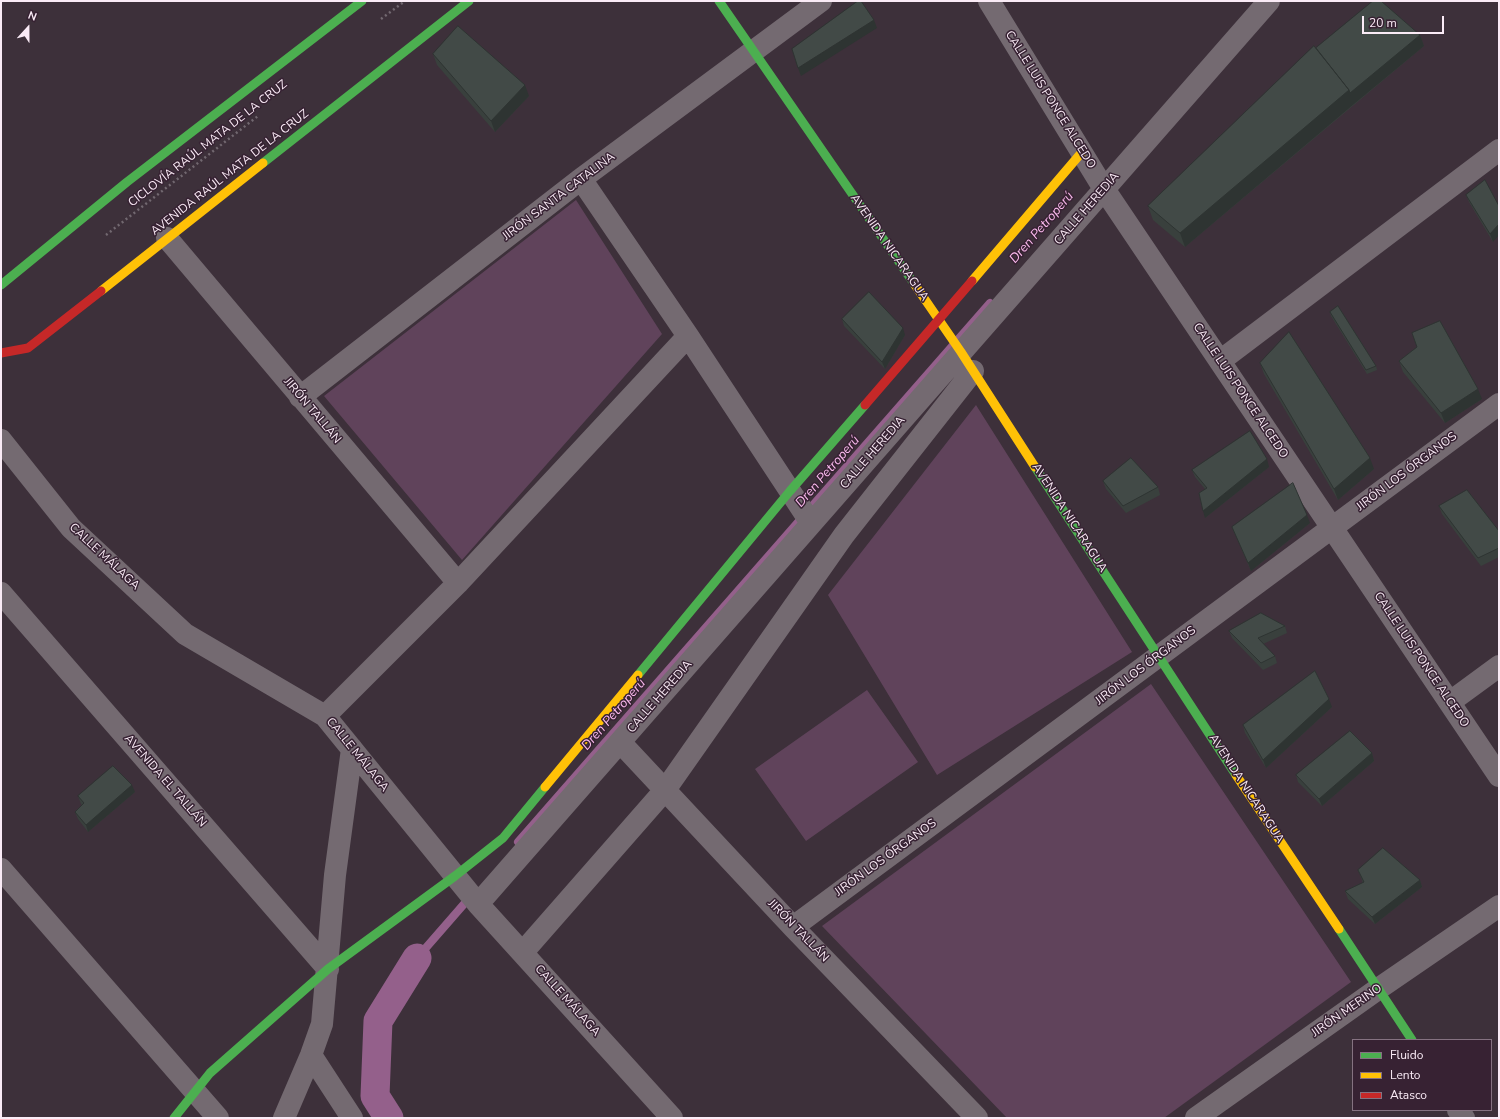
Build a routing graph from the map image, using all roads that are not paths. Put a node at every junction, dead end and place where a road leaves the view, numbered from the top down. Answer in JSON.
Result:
{"nodes":[{"id":1,"x":362,"y":1,"type":"edge"},
{"id":2,"x":469,"y":1,"type":"edge"},
{"id":3,"x":719,"y":1,"type":"edge"},
{"id":4,"x":821,"y":1,"type":"edge"},
{"id":5,"x":989,"y":1,"type":"edge"},
{"id":6,"x":1269,"y":1,"type":"edge"},
{"id":7,"x":753,"y":52,"type":"junction"},
{"id":8,"x":1499,"y":150,"type":"edge"},
{"id":9,"x":1082,"y":152,"type":"junction"},
{"id":10,"x":581,"y":179,"type":"junction"},
{"id":11,"x":1104,"y":189,"type":"junction"},
{"id":12,"x":167,"y":238,"type":"junction"},
{"id":13,"x":1,"y":285,"type":"edge"},
{"id":14,"x":939,"y":320,"type":"junction"},
{"id":15,"x":688,"y":336,"type":"junction"},
{"id":16,"x":961,"y":352,"type":"junction"},
{"id":17,"x":1,"y":353,"type":"edge"},
{"id":18,"x":1220,"y":360,"type":"junction"},
{"id":19,"x":973,"y":371,"type":"junction"},
{"id":20,"x":300,"y":397,"type":"junction"},
{"id":21,"x":1499,"y":404,"type":"edge"},
{"id":22,"x":1,"y":440,"type":"edge"},
{"id":23,"x":790,"y":491,"type":"junction"},
{"id":24,"x":812,"y":523,"type":"junction"},
{"id":25,"x":1332,"y":527,"type":"junction"},
{"id":26,"x":458,"y":583,"type":"junction"},
{"id":27,"x":1,"y":593,"type":"edge"},
{"id":28,"x":1158,"y":657,"type":"junction"},
{"id":29,"x":1499,"y":666,"type":"edge"},
{"id":30,"x":1450,"y":702,"type":"junction"},
{"id":31,"x":325,"y":716,"type":"junction"},
{"id":32,"x":620,"y":742,"type":"junction"},
{"id":33,"x":352,"y":749,"type":"junction"},
{"id":34,"x":1499,"y":776,"type":"edge"},
{"id":35,"x":665,"y":790,"type":"junction"},
{"id":36,"x":1,"y":869,"type":"edge"},
{"id":37,"x":455,"y":876,"type":"junction"},
{"id":38,"x":478,"y":904,"type":"junction"},
{"id":39,"x":1499,"y":906,"type":"edge"},
{"id":40,"x":793,"y":927,"type":"junction"},
{"id":41,"x":523,"y":952,"type":"junction"},
{"id":42,"x":328,"y":969,"type":"junction"},
{"id":43,"x":1378,"y":989,"type":"junction"},
{"id":44,"x":1411,"y":1039,"type":"edge"},
{"id":45,"x":311,"y":1055,"type":"junction"},
{"id":46,"x":195,"y":1093,"type":"junction"},
{"id":47,"x":174,"y":1118,"type":"edge"},
{"id":48,"x":218,"y":1118,"type":"edge"},
{"id":49,"x":284,"y":1118,"type":"edge"},
{"id":50,"x":352,"y":1118,"type":"edge"},
{"id":51,"x":672,"y":1118,"type":"edge"},
{"id":52,"x":977,"y":1118,"type":"edge"},
{"id":53,"x":1196,"y":1118,"type":"edge"}],
"edges":[{"from":1,"to":13,"type":"street"},
{"from":2,"to":12,"type":"street","name":"AVENIDA RAÚL MATA DE LA CRUZ"},
{"from":3,"to":7,"type":"street","name":"AVENIDA NICARAGUA"},
{"from":4,"to":7,"type":"street","name":"JIRÓN SANTA CATALINA"},
{"from":5,"to":9,"type":"street","name":"CALLE LUIS PONCE ALCEDO"},
{"from":6,"to":11,"type":"street","name":"CALLE HEREDIA"},
{"from":7,"to":10,"type":"street","name":"JIRÓN SANTA CATALINA"},
{"from":7,"to":14,"type":"street","name":"AVENIDA NICARAGUA"},
{"from":8,"to":18,"type":"street"},
{"from":9,"to":11,"type":"street","name":"CALLE LUIS PONCE ALCEDO"},
{"from":9,"to":14,"type":"street"},
{"from":10,"to":15,"type":"street"},
{"from":10,"to":20,"type":"street","name":"JIRÓN SANTA CATALINA"},
{"from":11,"to":16,"type":"street","name":"CALLE HEREDIA"},
{"from":11,"to":18,"type":"street","name":"CALLE LUIS PONCE ALCEDO"},
{"from":12,"to":17,"type":"street","name":"AVENIDA RAÚL MATA DE LA CRUZ"},
{"from":12,"to":20,"type":"street","name":"JIRÓN TALLÁN"},
{"from":14,"to":16,"type":"street","name":"AVENIDA NICARAGUA"},
{"from":14,"to":23,"type":"street"},
{"from":15,"to":23,"type":"street"},
{"from":15,"to":26,"type":"street"},
{"from":16,"to":19,"type":"street","name":"AVENIDA NICARAGUA"},
{"from":16,"to":24,"type":"street","name":"CALLE HEREDIA"},
{"from":18,"to":25,"type":"street","name":"CALLE LUIS PONCE ALCEDO"},
{"from":19,"to":28,"type":"street","name":"AVENIDA NICARAGUA"},
{"from":19,"to":35,"type":"street"},
{"from":20,"to":26,"type":"street","name":"JIRÓN TALLÁN"},
{"from":21,"to":25,"type":"street","name":"JIRÓN LOS ÓRGANOS"},
{"from":22,"to":31,"type":"street","name":"CALLE MÁLAGA"},
{"from":23,"to":24,"type":"street"},
{"from":23,"to":37,"type":"street"},
{"from":24,"to":32,"type":"street","name":"CALLE HEREDIA"},
{"from":25,"to":28,"type":"street","name":"JIRÓN LOS ÓRGANOS"},
{"from":25,"to":30,"type":"street","name":"CALLE LUIS PONCE ALCEDO"},
{"from":26,"to":31,"type":"street"},
{"from":27,"to":42,"type":"street","name":"AVENIDA EL TALLÁN"},
{"from":28,"to":40,"type":"street","name":"JIRÓN LOS ÓRGANOS"},
{"from":28,"to":43,"type":"street","name":"AVENIDA NICARAGUA"},
{"from":29,"to":30,"type":"street"},
{"from":30,"to":34,"type":"street","name":"CALLE LUIS PONCE ALCEDO"},
{"from":31,"to":33,"type":"street","name":"CALLE MÁLAGA"},
{"from":32,"to":35,"type":"street","name":"JIRÓN TALLÁN"},
{"from":32,"to":38,"type":"street","name":"CALLE HEREDIA"},
{"from":33,"to":37,"type":"street","name":"CALLE MÁLAGA"},
{"from":33,"to":42,"type":"street"},
{"from":35,"to":40,"type":"street","name":"JIRÓN TALLÁN"},
{"from":35,"to":41,"type":"street"},
{"from":36,"to":46,"type":"street"},
{"from":37,"to":38,"type":"street","name":"CALLE MÁLAGA"},
{"from":37,"to":42,"type":"street"},
{"from":38,"to":41,"type":"street","name":"CALLE MÁLAGA"},
{"from":39,"to":43,"type":"street","name":"JIRÓN MERINO"},
{"from":40,"to":52,"type":"street","name":"JIRÓN TALLÁN"},
{"from":41,"to":51,"type":"street","name":"CALLE MÁLAGA"},
{"from":42,"to":45,"type":"street"},
{"from":42,"to":46,"type":"street"},
{"from":43,"to":44,"type":"street","name":"AVENIDA NICARAGUA"},
{"from":43,"to":53,"type":"street","name":"JIRÓN MERINO"},
{"from":45,"to":49,"type":"street"},
{"from":45,"to":50,"type":"street"},
{"from":46,"to":47,"type":"street"},
{"from":46,"to":48,"type":"street"}]}
